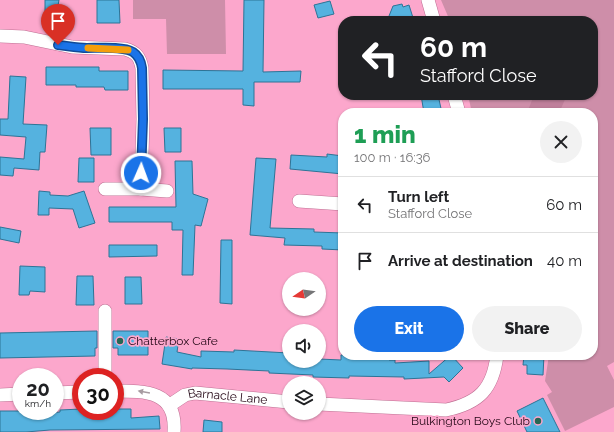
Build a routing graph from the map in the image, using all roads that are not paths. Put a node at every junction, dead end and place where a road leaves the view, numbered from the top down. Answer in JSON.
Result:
{"nodes":[{"id":1,"x":428,"y":0,"type":"edge"},
{"id":2,"x":433,"y":16,"type":"edge"},
{"id":3,"x":0,"y":36,"type":"edge"},
{"id":4,"x":105,"y":189,"type":"dead end"},
{"id":5,"x":141,"y":189,"type":"junction"},
{"id":6,"x":167,"y":191,"type":"dead end"},
{"id":7,"x":298,"y":201,"type":"dead end"},
{"id":8,"x":338,"y":204,"type":"edge"},
{"id":9,"x":105,"y":311,"type":"dead end"},
{"id":10,"x":496,"y":360,"type":"edge"},
{"id":11,"x":105,"y":368,"type":"edge"},
{"id":12,"x":124,"y":391,"type":"edge"},
{"id":13,"x":12,"y":394,"type":"edge"},
{"id":14,"x":0,"y":395,"type":"edge"},
{"id":15,"x":282,"y":401,"type":"edge"},
{"id":16,"x":326,"y":404,"type":"edge"},
{"id":17,"x":170,"y":405,"type":"junction"},
{"id":18,"x":174,"y":432,"type":"edge"}],
"edges":[{"from":1,"to":2,"type":"street"},
{"from":3,"to":5,"type":"street"},
{"from":4,"to":5,"type":"street"},
{"from":5,"to":6,"type":"street"},
{"from":7,"to":8,"type":"street"},
{"from":9,"to":11,"type":"street"},
{"from":10,"to":16,"type":"street"},
{"from":17,"to":12,"type":"street","one_way":true},
{"from":13,"to":14,"type":"street"},
{"from":15,"to":17,"type":"street","name":"Barnacle Lane"},
{"from":17,"to":18,"type":"street"}]}
